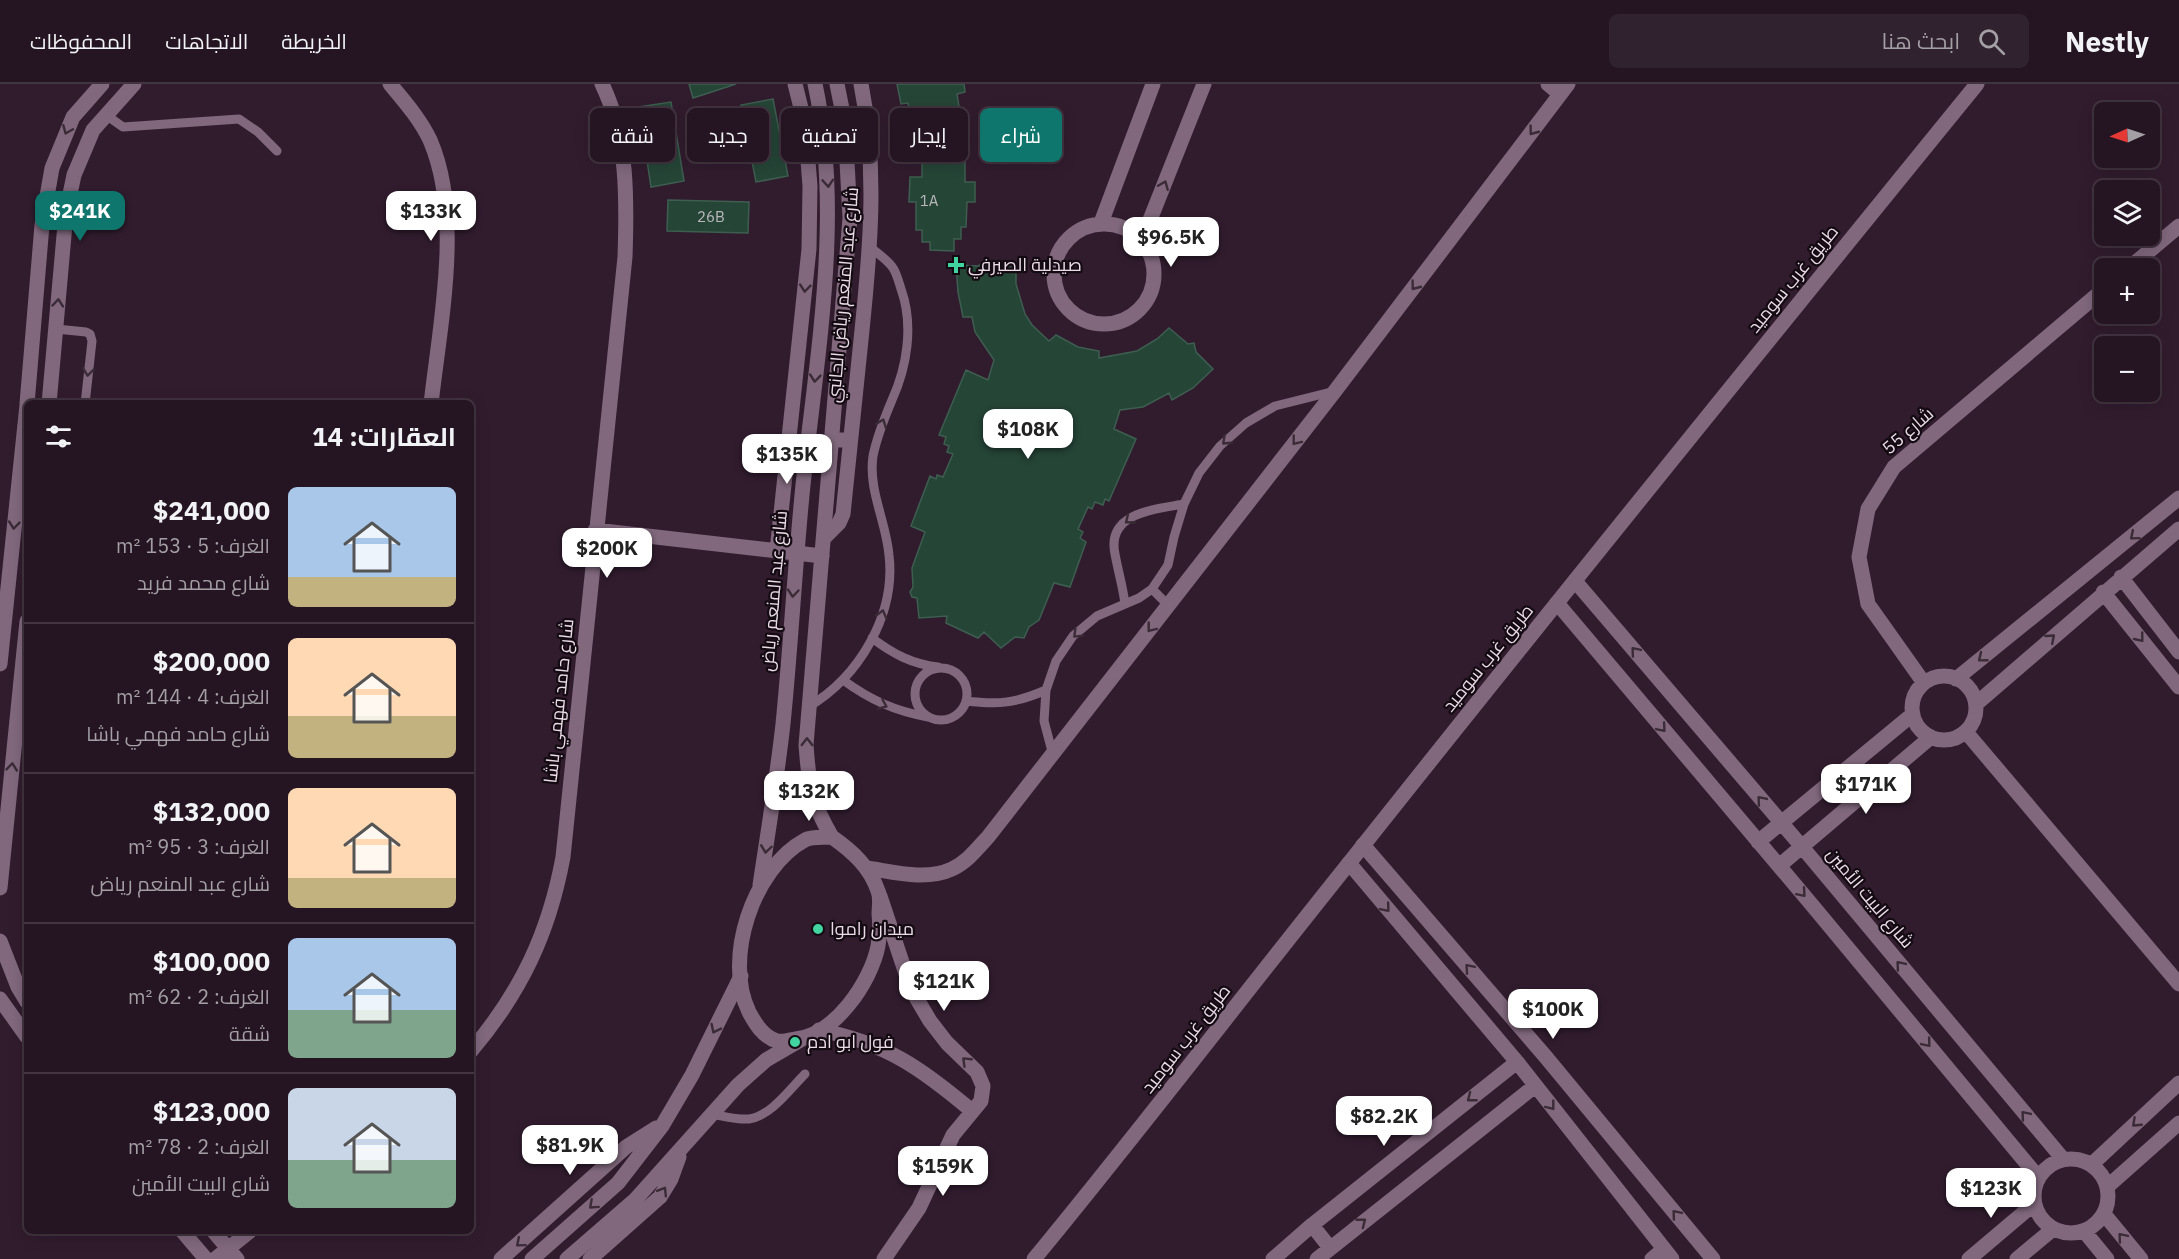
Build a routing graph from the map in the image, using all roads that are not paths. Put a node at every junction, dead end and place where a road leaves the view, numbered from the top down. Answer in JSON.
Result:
{"nodes":[{"id":1,"x":102,"y":84,"type":"edge"},
{"id":2,"x":134,"y":84,"type":"edge"},
{"id":3,"x":390,"y":84,"type":"edge"},
{"id":4,"x":602,"y":84,"type":"edge"},
{"id":5,"x":795,"y":84,"type":"edge"},
{"id":6,"x":815,"y":84,"type":"edge"},
{"id":7,"x":837,"y":84,"type":"edge"},
{"id":8,"x":861,"y":84,"type":"edge"},
{"id":9,"x":1153,"y":84,"type":"edge"},
{"id":10,"x":1204,"y":84,"type":"edge"},
{"id":11,"x":1548,"y":84,"type":"edge"},
{"id":12,"x":1977,"y":84,"type":"edge"},
{"id":13,"x":1564,"y":89,"type":"edge"},
{"id":14,"x":106,"y":115,"type":"junction"},
{"id":15,"x":277,"y":151,"type":"dead end"},
{"id":16,"x":51,"y":168,"type":"junction"},
{"id":17,"x":74,"y":175,"type":"junction"},
{"id":18,"x":1101,"y":223,"type":"junction"},
{"id":19,"x":2179,"y":226,"type":"edge"},
{"id":20,"x":1142,"y":240,"type":"junction"},
{"id":21,"x":870,"y":247,"type":"junction"},
{"id":22,"x":808,"y":258,"type":"junction"},
{"id":23,"x":2141,"y":258,"type":"edge"},
{"id":24,"x":827,"y":260,"type":"junction"},
{"id":25,"x":2094,"y":297,"type":"edge"},
{"id":26,"x":56,"y":329,"type":"junction"},
{"id":27,"x":1335,"y":391,"type":"junction"},
{"id":28,"x":27,"y":400,"type":"edge"},
{"id":29,"x":49,"y":400,"type":"edge"},
{"id":30,"x":85,"y":400,"type":"edge"},
{"id":31,"x":431,"y":400,"type":"edge"},
{"id":32,"x":24,"y":433,"type":"edge"},
{"id":33,"x":831,"y":440,"type":"junction"},
{"id":34,"x":850,"y":440,"type":"junction"},
{"id":35,"x":2179,"y":498,"type":"edge"},
{"id":36,"x":1184,"y":504,"type":"junction"},
{"id":37,"x":2179,"y":529,"type":"edge"},
{"id":38,"x":596,"y":530,"type":"junction"},
{"id":39,"x":824,"y":537,"type":"junction"},
{"id":40,"x":777,"y":551,"type":"junction"},
{"id":41,"x":796,"y":554,"type":"junction"},
{"id":42,"x":822,"y":556,"type":"junction"},
{"id":43,"x":2100,"y":563,"type":"junction"},
{"id":44,"x":1575,"y":581,"type":"junction"},
{"id":45,"x":2113,"y":584,"type":"junction"},
{"id":46,"x":1152,"y":589,"type":"junction"},
{"id":47,"x":1557,"y":603,"type":"junction"},
{"id":48,"x":1125,"y":604,"type":"junction"},
{"id":49,"x":1168,"y":606,"type":"junction"},
{"id":50,"x":872,"y":638,"type":"junction"},
{"id":51,"x":24,"y":651,"type":"edge"},
{"id":52,"x":2179,"y":652,"type":"edge"},
{"id":53,"x":0,"y":664,"type":"edge"},
{"id":54,"x":940,"y":668,"type":"junction"},
{"id":55,"x":1956,"y":679,"type":"junction"},
{"id":56,"x":843,"y":680,"type":"junction"},
{"id":57,"x":1924,"y":683,"type":"junction"},
{"id":58,"x":2179,"y":687,"type":"edge"},
{"id":59,"x":1046,"y":690,"type":"junction"},
{"id":60,"x":966,"y":701,"type":"junction"},
{"id":61,"x":1976,"y":704,"type":"junction"},
{"id":62,"x":808,"y":707,"type":"junction"},
{"id":63,"x":1913,"y":714,"type":"junction"},
{"id":64,"x":928,"y":717,"type":"junction"},
{"id":65,"x":1966,"y":732,"type":"junction"},
{"id":66,"x":1930,"y":737,"type":"junction"},
{"id":67,"x":1053,"y":754,"type":"junction"},
{"id":68,"x":1780,"y":822,"type":"junction"},
{"id":69,"x":832,"y":837,"type":"junction"},
{"id":70,"x":1758,"y":842,"type":"junction"},
{"id":71,"x":1363,"y":845,"type":"junction"},
{"id":72,"x":1803,"y":848,"type":"junction"},
{"id":73,"x":1349,"y":863,"type":"junction"},
{"id":74,"x":1779,"y":866,"type":"junction"},
{"id":75,"x":867,"y":868,"type":"junction"},
{"id":76,"x":760,"y":885,"type":"junction"},
{"id":77,"x":0,"y":888,"type":"edge"},
{"id":78,"x":879,"y":893,"type":"junction"},
{"id":79,"x":0,"y":941,"type":"edge"},
{"id":80,"x":741,"y":976,"type":"junction"},
{"id":81,"x":2179,"y":984,"type":"edge"},
{"id":82,"x":24,"y":997,"type":"edge"},
{"id":83,"x":0,"y":999,"type":"edge"},
{"id":84,"x":819,"y":1030,"type":"junction"},
{"id":85,"x":24,"y":1033,"type":"edge"},
{"id":86,"x":802,"y":1039,"type":"junction"},
{"id":87,"x":474,"y":1047,"type":"edge"},
{"id":88,"x":1545,"y":1056,"type":"junction"},
{"id":89,"x":1521,"y":1067,"type":"junction"},
{"id":90,"x":805,"y":1074,"type":"dead end"},
{"id":91,"x":2179,"y":1083,"type":"edge"},
{"id":92,"x":1535,"y":1086,"type":"junction"},
{"id":93,"x":972,"y":1111,"type":"junction"},
{"id":94,"x":711,"y":1114,"type":"junction"},
{"id":95,"x":2179,"y":1122,"type":"edge"},
{"id":96,"x":662,"y":1126,"type":"junction"},
{"id":97,"x":685,"y":1144,"type":"junction"},
{"id":98,"x":2063,"y":1160,"type":"junction"},
{"id":99,"x":2091,"y":1165,"type":"junction"},
{"id":100,"x":2038,"y":1177,"type":"junction"},
{"id":101,"x":2107,"y":1187,"type":"junction"},
{"id":102,"x":2034,"y":1203,"type":"junction"},
{"id":103,"x":2104,"y":1214,"type":"junction"},
{"id":104,"x":1312,"y":1225,"type":"junction"},
{"id":105,"x":2052,"y":1229,"type":"junction"},
{"id":106,"x":2084,"y":1232,"type":"junction"},
{"id":107,"x":185,"y":1234,"type":"edge"},
{"id":108,"x":216,"y":1234,"type":"edge"},
{"id":109,"x":248,"y":1234,"type":"edge"},
{"id":110,"x":1330,"y":1248,"type":"junction"},
{"id":111,"x":233,"y":1254,"type":"edge"},
{"id":112,"x":1663,"y":1256,"type":"edge"},
{"id":113,"x":206,"y":1259,"type":"edge"},
{"id":114,"x":215,"y":1259,"type":"edge"},
{"id":115,"x":501,"y":1259,"type":"edge"},
{"id":116,"x":532,"y":1259,"type":"edge"},
{"id":117,"x":567,"y":1259,"type":"edge"},
{"id":118,"x":591,"y":1259,"type":"edge"},
{"id":119,"x":884,"y":1259,"type":"edge"},
{"id":120,"x":1034,"y":1259,"type":"edge"},
{"id":121,"x":1273,"y":1259,"type":"edge"},
{"id":122,"x":1317,"y":1259,"type":"edge"},
{"id":123,"x":1713,"y":1259,"type":"edge"},
{"id":124,"x":1970,"y":1259,"type":"edge"},
{"id":125,"x":2017,"y":1259,"type":"edge"},
{"id":126,"x":2107,"y":1259,"type":"edge"},
{"id":127,"x":2141,"y":1259,"type":"edge"}],
"edges":[{"from":1,"to":16,"type":"street","one_way":true},
{"from":2,"to":14,"type":"street"},
{"from":3,"to":31,"type":"street"},
{"from":4,"to":38,"type":"street","name":"شارع حامد فهمي باشا"},
{"from":5,"to":22,"type":"street","name":"شارع عبد المنعم رياض الجانبي"},
{"from":6,"to":24,"type":"street","name":"شارع عبد المنعم رياض","one_way":true},
{"from":7,"to":33,"type":"street"},
{"from":8,"to":21,"type":"street","name":"شارع عبد المنعم رياض الجانبي"},
{"from":9,"to":18,"type":"street"},
{"from":20,"to":10,"type":"street","one_way":true},
{"from":11,"to":13,"type":"street"},
{"from":12,"to":44,"type":"street","name":"طريق غرب سوميد"},
{"from":13,"to":27,"type":"street","one_way":true},
{"from":14,"to":15,"type":"lane"},
{"from":14,"to":17,"type":"street"},
{"from":16,"to":17,"type":"street"},
{"from":16,"to":28,"type":"street"},
{"from":26,"to":17,"type":"street","one_way":true},
{"from":18,"to":20,"type":"street"},
{"from":18,"to":20,"type":"street"},
{"from":19,"to":23,"type":"street"},
{"from":21,"to":34,"type":"street","name":"شارع عبد المنعم رياض الجانبي"},
{"from":50,"to":21,"type":"lane","one_way":true},
{"from":22,"to":24,"type":"street"},
{"from":22,"to":40,"type":"street","name":"شارع عبد المنعم رياض الجانبي","one_way":true},
{"from":24,"to":41,"type":"street","name":"شارع عبد المنعم رياض","one_way":true},
{"from":25,"to":57,"type":"street","name":"شارع 55"},
{"from":26,"to":29,"type":"street"},
{"from":26,"to":30,"type":"lane","one_way":true},
{"from":27,"to":36,"type":"lane","one_way":true},
{"from":27,"to":49,"type":"street","one_way":true},
{"from":32,"to":53,"type":"street","one_way":true},
{"from":33,"to":34,"type":"street"},
{"from":33,"to":39,"type":"street"},
{"from":34,"to":39,"type":"street","name":"شارع عبد المنعم رياض الجانبي"},
{"from":35,"to":43,"type":"street","one_way":true},
{"from":36,"to":46,"type":"lane"},
{"from":36,"to":48,"type":"lane","one_way":true},
{"from":37,"to":45,"type":"street"},
{"from":38,"to":40,"type":"street"},
{"from":38,"to":87,"type":"street","name":"شارع حامد فهمي باشا"},
{"from":39,"to":42,"type":"street"},
{"from":40,"to":41,"type":"street"},
{"from":41,"to":42,"type":"street"},
{"from":41,"to":76,"type":"street","name":"شارع عبد المنعم رياض","one_way":true},
{"from":42,"to":62,"type":"street"},
{"from":43,"to":45,"type":"street"},
{"from":43,"to":55,"type":"street","one_way":true},
{"from":44,"to":47,"type":"street","name":"طريق غرب سوميد"},
{"from":68,"to":44,"type":"street","name":"شارع البيت الأمين","one_way":true},
{"from":45,"to":52,"type":"street"},
{"from":45,"to":58,"type":"street","one_way":true},
{"from":61,"to":45,"type":"street","one_way":true},
{"from":46,"to":48,"type":"lane"},
{"from":46,"to":49,"type":"lane"},
{"from":47,"to":70,"type":"street","one_way":true},
{"from":47,"to":71,"type":"street","name":"طريق غرب سوميد"},
{"from":48,"to":59,"type":"lane","one_way":true},
{"from":49,"to":67,"type":"street","one_way":true},
{"from":50,"to":54,"type":"lane"},
{"from":50,"to":56,"type":"lane"},
{"from":77,"to":51,"type":"street","one_way":true},
{"from":54,"to":60,"type":"lane"},
{"from":54,"to":64,"type":"lane"},
{"from":55,"to":57,"type":"street"},
{"from":55,"to":61,"type":"street"},
{"from":56,"to":62,"type":"lane"},
{"from":56,"to":64,"type":"lane","one_way":true},
{"from":57,"to":63,"type":"street"},
{"from":59,"to":60,"type":"lane"},
{"from":59,"to":67,"type":"lane"},
{"from":60,"to":64,"type":"lane"},
{"from":61,"to":65,"type":"street"},
{"from":69,"to":62,"type":"street","one_way":true},
{"from":63,"to":66,"type":"street"},
{"from":63,"to":68,"type":"street"},
{"from":65,"to":66,"type":"street"},
{"from":65,"to":81,"type":"street"},
{"from":66,"to":72,"type":"street"},
{"from":67,"to":75,"type":"street"},
{"from":68,"to":70,"type":"street"},
{"from":68,"to":72,"type":"street","name":"شارع البيت الأمين"},
{"from":69,"to":75,"type":"street"},
{"from":69,"to":76,"type":"street"},
{"from":70,"to":74,"type":"street"},
{"from":71,"to":73,"type":"street","name":"طريق غرب سوميد"},
{"from":88,"to":71,"type":"street","one_way":true},
{"from":72,"to":74,"type":"street"},
{"from":98,"to":72,"type":"street","name":"شارع البيت الأمين","one_way":true},
{"from":73,"to":89,"type":"street","one_way":true},
{"from":73,"to":120,"type":"street","name":"طريق غرب سوميد"},
{"from":74,"to":100,"type":"street","one_way":true},
{"from":75,"to":78,"type":"street"},
{"from":76,"to":80,"type":"street"},
{"from":78,"to":84,"type":"street"},
{"from":93,"to":78,"type":"street","one_way":true},
{"from":79,"to":82,"type":"street"},
{"from":80,"to":86,"type":"street"},
{"from":80,"to":96,"type":"street","one_way":true},
{"from":83,"to":85,"type":"street"},
{"from":84,"to":86,"type":"street"},
{"from":84,"to":93,"type":"street"},
{"from":86,"to":94,"type":"street"},
{"from":88,"to":89,"type":"street"},
{"from":123,"to":88,"type":"street","one_way":true},
{"from":89,"to":92,"type":"street"},
{"from":89,"to":104,"type":"street","one_way":true},
{"from":90,"to":94,"type":"lane"},
{"from":91,"to":99,"type":"street","one_way":true},
{"from":110,"to":92,"type":"street","one_way":true},
{"from":92,"to":112,"type":"street","one_way":true},
{"from":93,"to":119,"type":"street"},
{"from":94,"to":97,"type":"street"},
{"from":95,"to":101,"type":"street"},
{"from":96,"to":115,"type":"street","one_way":true},
{"from":96,"to":116,"type":"street","one_way":true},
{"from":97,"to":117,"type":"street"},
{"from":118,"to":97,"type":"street","one_way":true},
{"from":98,"to":99,"type":"street"},
{"from":98,"to":100,"type":"street"},
{"from":99,"to":101,"type":"street"},
{"from":100,"to":102,"type":"street"},
{"from":101,"to":103,"type":"street"},
{"from":102,"to":105,"type":"street"},
{"from":102,"to":124,"type":"street"},
{"from":103,"to":106,"type":"street"},
{"from":127,"to":103,"type":"street","one_way":true},
{"from":104,"to":110,"type":"street"},
{"from":104,"to":121,"type":"street"},
{"from":105,"to":106,"type":"street"},
{"from":105,"to":125,"type":"street"},
{"from":106,"to":126,"type":"street"},
{"from":107,"to":113,"type":"street"},
{"from":108,"to":111,"type":"street"},
{"from":109,"to":111,"type":"street"},
{"from":110,"to":122,"type":"street"},
{"from":111,"to":114,"type":"street"}]}
